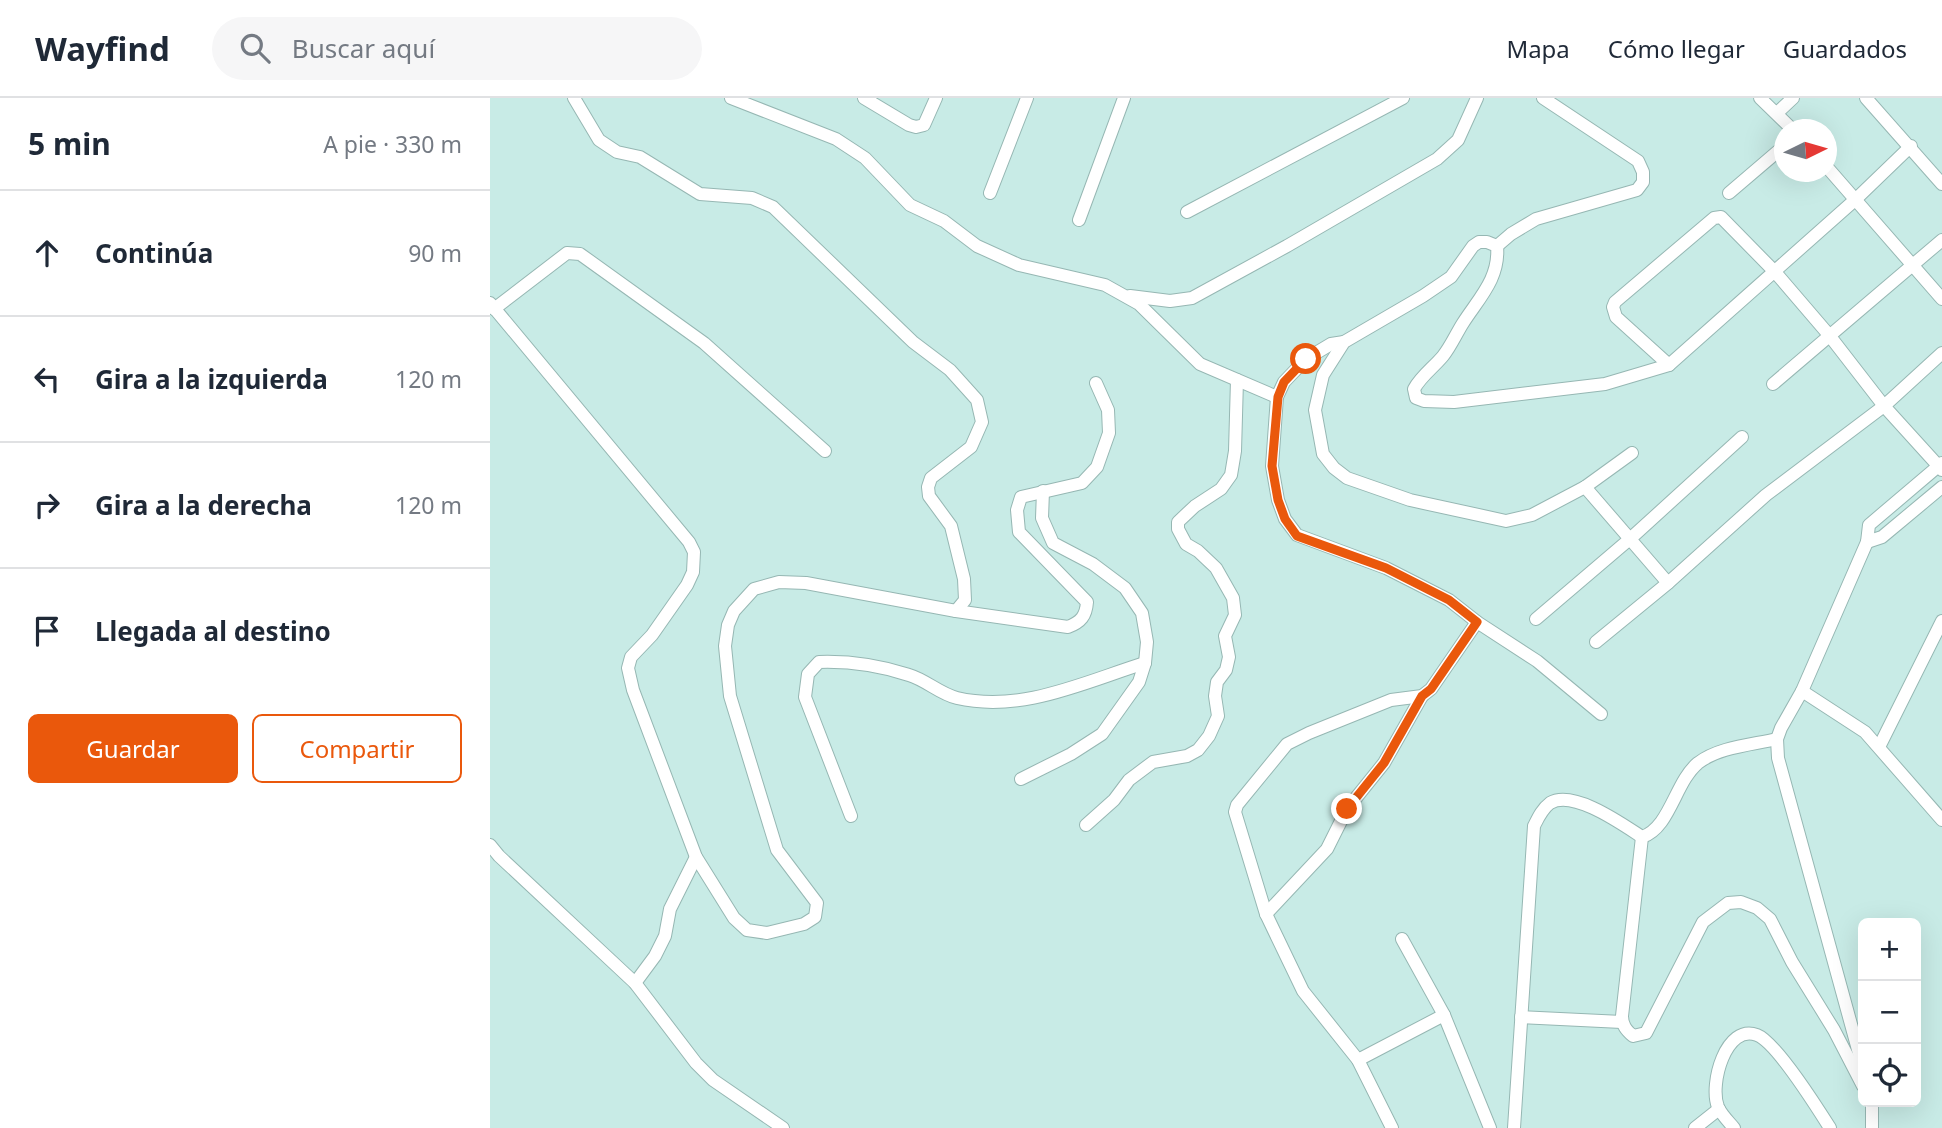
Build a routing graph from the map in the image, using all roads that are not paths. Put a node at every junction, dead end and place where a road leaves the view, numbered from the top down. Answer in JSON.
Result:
{"nodes":[{"id":1,"x":574,"y":98,"type":"edge"},
{"id":2,"x":731,"y":98,"type":"edge"},
{"id":3,"x":864,"y":98,"type":"edge"},
{"id":4,"x":936,"y":98,"type":"edge"},
{"id":5,"x":1027,"y":98,"type":"edge"},
{"id":6,"x":1124,"y":98,"type":"edge"},
{"id":7,"x":1403,"y":98,"type":"edge"},
{"id":8,"x":1476,"y":98,"type":"edge"},
{"id":9,"x":1543,"y":98,"type":"edge"},
{"id":10,"x":1760,"y":98,"type":"edge"},
{"id":11,"x":1793,"y":98,"type":"edge"},
{"id":12,"x":1866,"y":98,"type":"edge"},
{"id":13,"x":1777,"y":113,"type":"junction"},
{"id":14,"x":1783,"y":119,"type":"edge"},
{"id":15,"x":1911,"y":146,"type":"junction"},
{"id":16,"x":1774,"y":155,"type":"edge"},
{"id":17,"x":1837,"y":178,"type":"edge"},
{"id":18,"x":1942,"y":184,"type":"edge"},
{"id":19,"x":990,"y":193,"type":"dead end"},
{"id":20,"x":1729,"y":193,"type":"dead end"},
{"id":21,"x":1856,"y":199,"type":"junction"},
{"id":22,"x":1186,"y":212,"type":"dead end"},
{"id":23,"x":1079,"y":220,"type":"dead end"},
{"id":24,"x":1942,"y":240,"type":"edge"},
{"id":25,"x":1497,"y":246,"type":"junction"},
{"id":26,"x":1914,"y":265,"type":"junction"},
{"id":27,"x":1775,"y":272,"type":"junction"},
{"id":28,"x":1122,"y":295,"type":"junction"},
{"id":29,"x":1942,"y":299,"type":"edge"},
{"id":30,"x":492,"y":306,"type":"edge"},
{"id":31,"x":1829,"y":335,"type":"junction"},
{"id":32,"x":1344,"y":342,"type":"junction"},
{"id":33,"x":1942,"y":353,"type":"edge"},
{"id":34,"x":1669,"y":365,"type":"junction"},
{"id":35,"x":1237,"y":380,"type":"junction"},
{"id":36,"x":1096,"y":383,"type":"dead end"},
{"id":37,"x":1773,"y":384,"type":"dead end"},
{"id":38,"x":1278,"y":397,"type":"junction"},
{"id":39,"x":1884,"y":406,"type":"junction"},
{"id":40,"x":1742,"y":437,"type":"dead end"},
{"id":41,"x":825,"y":451,"type":"dead end"},
{"id":42,"x":1632,"y":453,"type":"dead end"},
{"id":43,"x":1941,"y":466,"type":"edge"},
{"id":44,"x":1942,"y":486,"type":"edge"},
{"id":45,"x":1585,"y":487,"type":"junction"},
{"id":46,"x":1044,"y":491,"type":"junction"},
{"id":47,"x":1631,"y":538,"type":"junction"},
{"id":48,"x":1867,"y":542,"type":"junction"},
{"id":49,"x":1668,"y":583,"type":"junction"},
{"id":50,"x":956,"y":611,"type":"junction"},
{"id":51,"x":1536,"y":619,"type":"dead end"},
{"id":52,"x":1942,"y":621,"type":"edge"},
{"id":53,"x":1477,"y":622,"type":"junction"},
{"id":54,"x":1596,"y":642,"type":"dead end"},
{"id":55,"x":1145,"y":663,"type":"junction"},
{"id":56,"x":1802,"y":691,"type":"junction"},
{"id":57,"x":1422,"y":696,"type":"junction"},
{"id":58,"x":1601,"y":714,"type":"dead end"},
{"id":59,"x":1777,"y":739,"type":"junction"},
{"id":60,"x":1879,"y":747,"type":"junction"},
{"id":61,"x":1021,"y":779,"type":"dead end"},
{"id":62,"x":851,"y":817,"type":"dead end"},
{"id":63,"x":1942,"y":820,"type":"edge"},
{"id":64,"x":1086,"y":825,"type":"dead end"},
{"id":65,"x":1642,"y":837,"type":"junction"},
{"id":66,"x":490,"y":845,"type":"edge"},
{"id":67,"x":695,"y":857,"type":"junction"},
{"id":68,"x":1266,"y":914,"type":"junction"},
{"id":69,"x":1402,"y":939,"type":"dead end"},
{"id":70,"x":635,"y":983,"type":"junction"},
{"id":71,"x":1444,"y":1015,"type":"junction"},
{"id":72,"x":1521,"y":1017,"type":"junction"},
{"id":73,"x":1622,"y":1022,"type":"junction"},
{"id":74,"x":1858,"y":1033,"type":"edge"},
{"id":75,"x":1358,"y":1060,"type":"junction"},
{"id":76,"x":1858,"y":1076,"type":"edge"},
{"id":77,"x":1872,"y":1107,"type":"edge"},
{"id":78,"x":1718,"y":1109,"type":"junction"},
{"id":79,"x":783,"y":1128,"type":"edge"},
{"id":80,"x":1392,"y":1128,"type":"edge"},
{"id":81,"x":1490,"y":1128,"type":"edge"},
{"id":82,"x":1514,"y":1128,"type":"edge"},
{"id":83,"x":1695,"y":1128,"type":"edge"},
{"id":84,"x":1734,"y":1128,"type":"edge"},
{"id":85,"x":1830,"y":1128,"type":"edge"},
{"id":86,"x":1872,"y":1128,"type":"edge"}],
"edges":[{"from":1,"to":50,"type":"street"},
{"from":2,"to":28,"type":"street"},
{"from":3,"to":4,"type":"street"},
{"from":5,"to":19,"type":"street"},
{"from":6,"to":23,"type":"street"},
{"from":7,"to":22,"type":"street"},
{"from":8,"to":28,"type":"street"},
{"from":9,"to":25,"type":"street"},
{"from":10,"to":13,"type":"street"},
{"from":11,"to":13,"type":"street"},
{"from":12,"to":15,"type":"street"},
{"from":13,"to":14,"type":"street"},
{"from":15,"to":18,"type":"street"},
{"from":15,"to":21,"type":"street"},
{"from":16,"to":20,"type":"street"},
{"from":17,"to":21,"type":"street"},
{"from":21,"to":26,"type":"street"},
{"from":21,"to":27,"type":"street"},
{"from":24,"to":26,"type":"street"},
{"from":25,"to":32,"type":"street"},
{"from":25,"to":34,"type":"street"},
{"from":26,"to":29,"type":"street"},
{"from":26,"to":31,"type":"street"},
{"from":27,"to":31,"type":"street"},
{"from":27,"to":34,"type":"street"},
{"from":27,"to":34,"type":"street"},
{"from":28,"to":35,"type":"street"},
{"from":30,"to":41,"type":"street"},
{"from":30,"to":67,"type":"street"},
{"from":31,"to":37,"type":"street"},
{"from":31,"to":39,"type":"street"},
{"from":32,"to":38,"type":"street"},
{"from":32,"to":45,"type":"street"},
{"from":33,"to":39,"type":"street"},
{"from":35,"to":38,"type":"street"},
{"from":35,"to":64,"type":"street"},
{"from":36,"to":46,"type":"street"},
{"from":38,"to":53,"type":"street"},
{"from":39,"to":43,"type":"street"},
{"from":39,"to":49,"type":"street"},
{"from":40,"to":47,"type":"street"},
{"from":42,"to":45,"type":"street"},
{"from":43,"to":48,"type":"street"},
{"from":44,"to":48,"type":"street"},
{"from":45,"to":47,"type":"street"},
{"from":46,"to":50,"type":"street"},
{"from":46,"to":55,"type":"street"},
{"from":47,"to":49,"type":"street"},
{"from":47,"to":51,"type":"street"},
{"from":48,"to":56,"type":"street"},
{"from":49,"to":54,"type":"street"},
{"from":50,"to":67,"type":"street"},
{"from":52,"to":60,"type":"street"},
{"from":53,"to":57,"type":"street"},
{"from":53,"to":58,"type":"street"},
{"from":55,"to":61,"type":"street"},
{"from":55,"to":62,"type":"street"},
{"from":56,"to":59,"type":"street"},
{"from":56,"to":60,"type":"street"},
{"from":57,"to":68,"type":"street"},
{"from":57,"to":68,"type":"street"},
{"from":59,"to":65,"type":"street"},
{"from":59,"to":74,"type":"street"},
{"from":60,"to":63,"type":"street"},
{"from":65,"to":72,"type":"street"},
{"from":65,"to":73,"type":"street"},
{"from":66,"to":70,"type":"street"},
{"from":67,"to":70,"type":"street"},
{"from":68,"to":75,"type":"street"},
{"from":69,"to":71,"type":"street"},
{"from":70,"to":79,"type":"street"},
{"from":71,"to":75,"type":"street"},
{"from":71,"to":81,"type":"street"},
{"from":72,"to":73,"type":"street"},
{"from":72,"to":82,"type":"street"},
{"from":73,"to":76,"type":"street"},
{"from":75,"to":80,"type":"street"},
{"from":77,"to":86,"type":"street"},
{"from":78,"to":83,"type":"street"},
{"from":78,"to":84,"type":"street"},
{"from":78,"to":85,"type":"street"}]}
